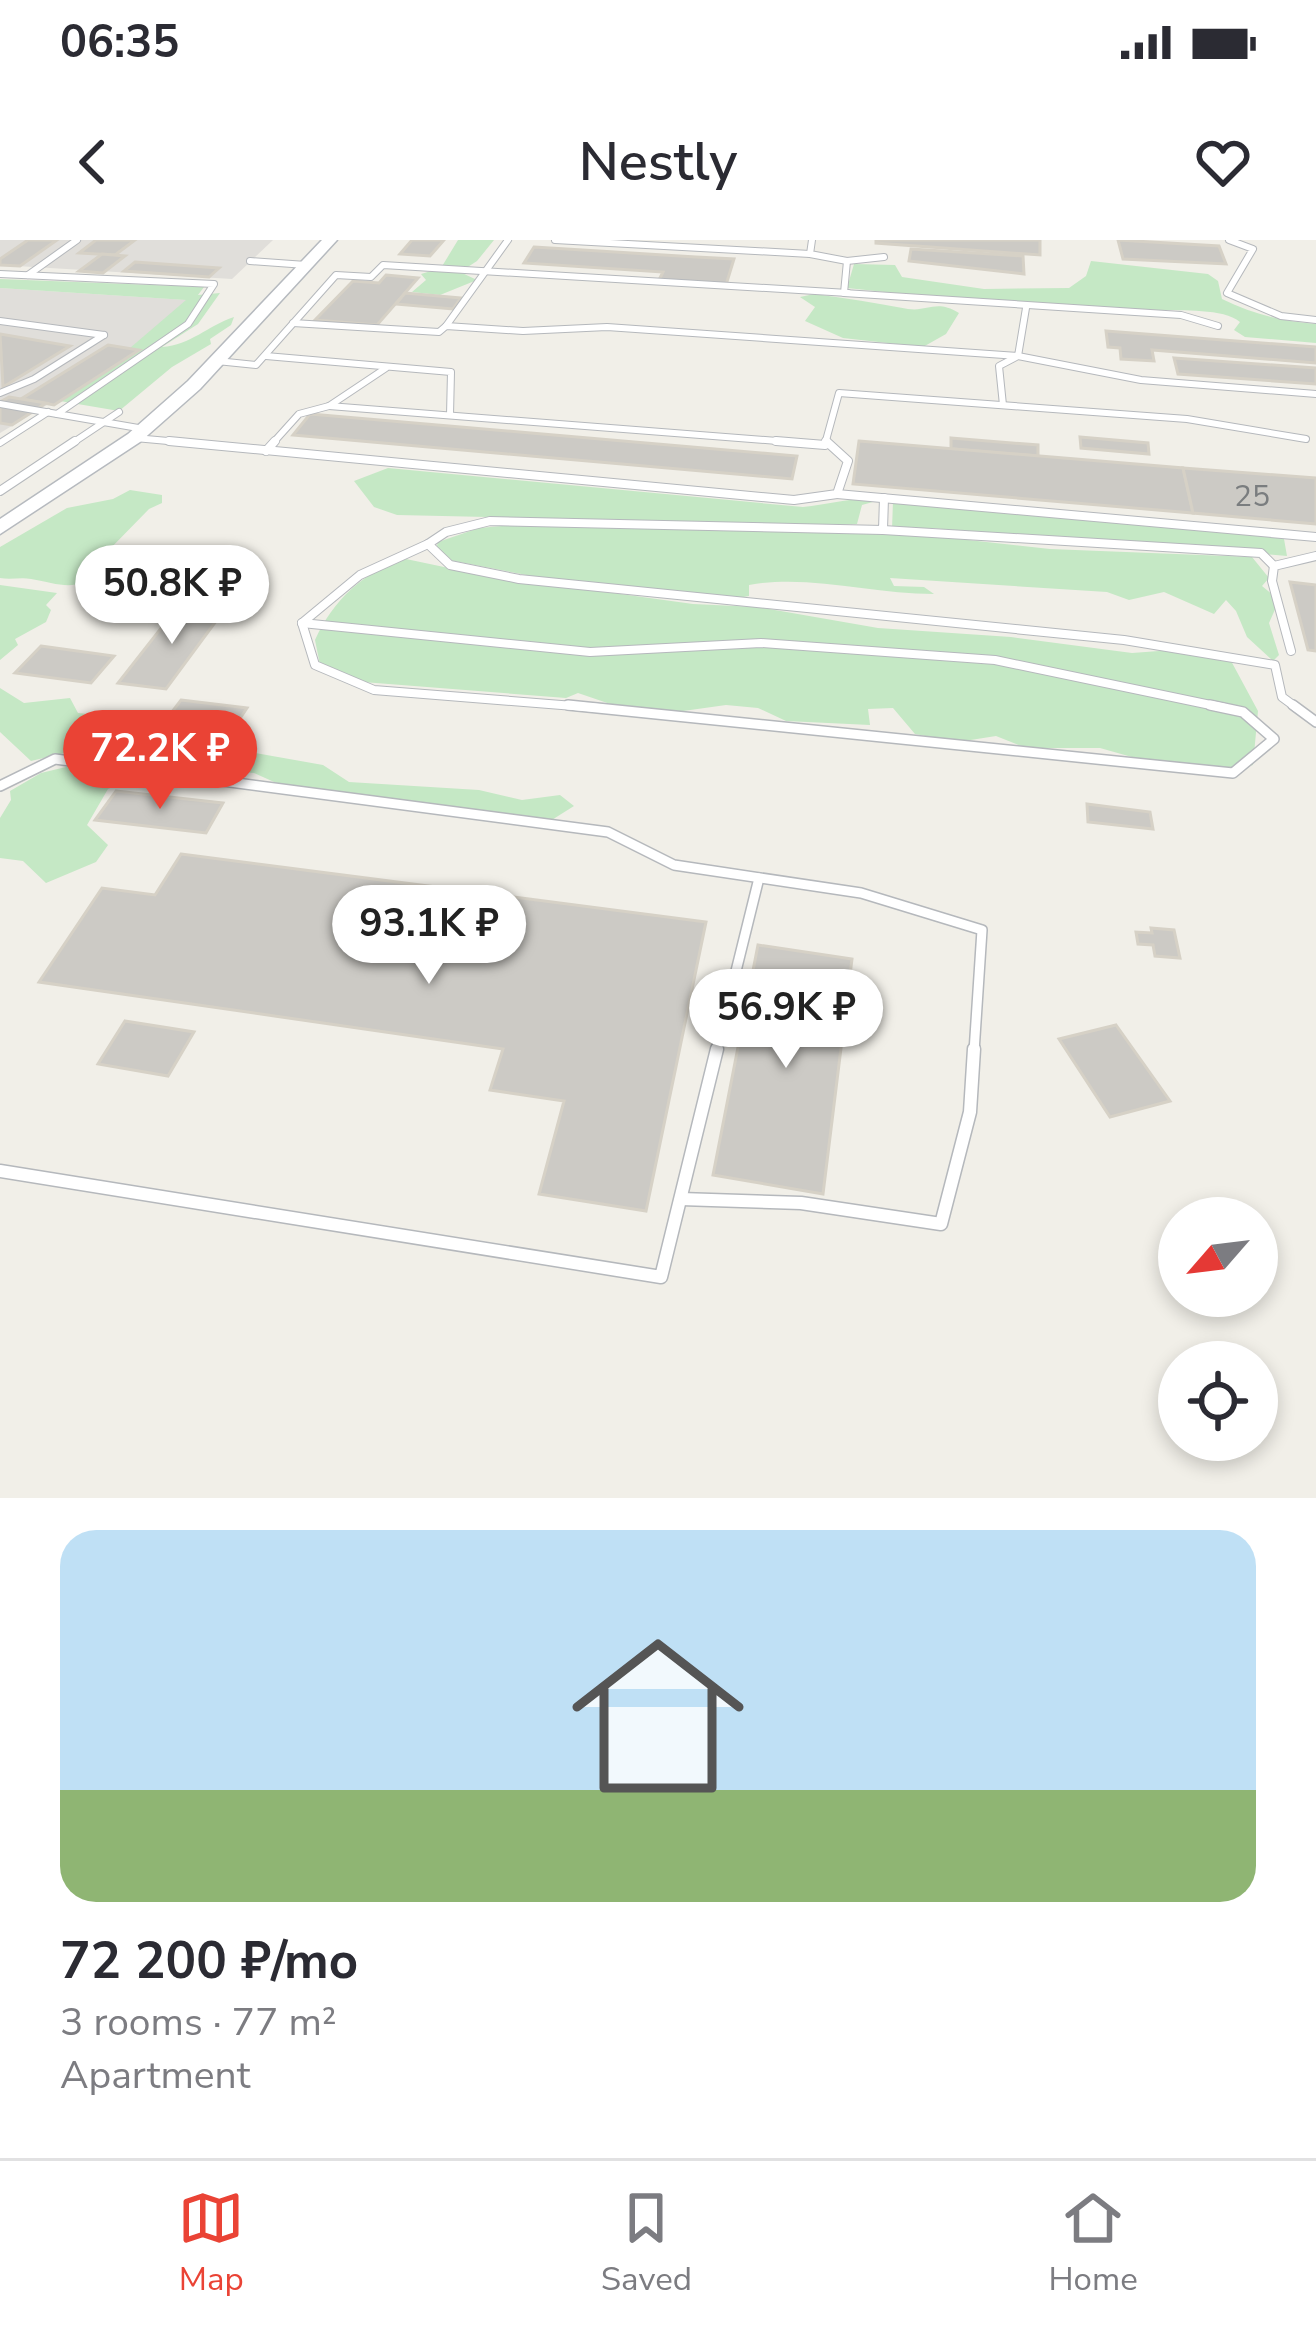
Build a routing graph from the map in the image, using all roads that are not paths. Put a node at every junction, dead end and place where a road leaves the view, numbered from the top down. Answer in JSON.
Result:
{"nodes":[{"id":1,"x":77,"y":240,"type":"edge"},
{"id":2,"x":330,"y":240,"type":"edge"},
{"id":3,"x":508,"y":240,"type":"edge"},
{"id":4,"x":555,"y":240,"type":"edge"},
{"id":5,"x":812,"y":240,"type":"edge"},
{"id":6,"x":1229,"y":240,"type":"edge"},
{"id":7,"x":810,"y":254,"type":"junction"},
{"id":8,"x":884,"y":257,"type":"dead end"},
{"id":9,"x":250,"y":261,"type":"dead end"},
{"id":10,"x":847,"y":261,"type":"junction"},
{"id":11,"x":306,"y":265,"type":"junction"},
{"id":12,"x":488,"y":272,"type":"junction"},
{"id":13,"x":0,"y":274,"type":"edge"},
{"id":14,"x":27,"y":276,"type":"junction"},
{"id":15,"x":848,"y":293,"type":"junction"},
{"id":16,"x":1026,"y":308,"type":"junction"},
{"id":17,"x":1316,"y":320,"type":"edge"},
{"id":18,"x":0,"y":321,"type":"edge"},
{"id":19,"x":293,"y":323,"type":"junction"},
{"id":20,"x":446,"y":326,"type":"junction"},
{"id":21,"x":1218,"y":326,"type":"dead end"},
{"id":22,"x":265,"y":356,"type":"junction"},
{"id":23,"x":1018,"y":356,"type":"junction"},
{"id":24,"x":216,"y":361,"type":"junction"},
{"id":25,"x":386,"y":368,"type":"junction"},
{"id":26,"x":0,"y":393,"type":"edge"},
{"id":27,"x":1316,"y":394,"type":"edge"},
{"id":28,"x":0,"y":404,"type":"edge"},
{"id":29,"x":1004,"y":405,"type":"junction"},
{"id":30,"x":329,"y":406,"type":"junction"},
{"id":31,"x":119,"y":412,"type":"dead end"},
{"id":32,"x":52,"y":413,"type":"junction"},
{"id":33,"x":450,"y":415,"type":"junction"},
{"id":34,"x":104,"y":422,"type":"junction"},
{"id":35,"x":139,"y":434,"type":"junction"},
{"id":36,"x":1306,"y":439,"type":"dead end"},
{"id":37,"x":0,"y":443,"type":"edge"},
{"id":38,"x":825,"y":445,"type":"junction"},
{"id":39,"x":266,"y":451,"type":"junction"},
{"id":40,"x":0,"y":491,"type":"edge"},
{"id":41,"x":837,"y":494,"type":"junction"},
{"id":42,"x":884,"y":498,"type":"junction"},
{"id":43,"x":0,"y":528,"type":"edge"},
{"id":44,"x":883,"y":530,"type":"junction"},
{"id":45,"x":1316,"y":537,"type":"edge"},
{"id":46,"x":428,"y":544,"type":"junction"},
{"id":47,"x":1316,"y":556,"type":"edge"},
{"id":48,"x":1274,"y":566,"type":"junction"},
{"id":49,"x":302,"y":622,"type":"junction"},
{"id":50,"x":1291,"y":651,"type":"dead end"},
{"id":51,"x":1316,"y":722,"type":"edge"},
{"id":52,"x":0,"y":786,"type":"edge"},
{"id":53,"x":759,"y":878,"type":"junction"},
{"id":54,"x":0,"y":1172,"type":"edge"},
{"id":55,"x":680,"y":1199,"type":"junction"}],
"edges":[{"from":1,"to":14,"type":"lane"},
{"from":2,"to":11,"type":"street"},
{"from":3,"to":12,"type":"lane"},
{"from":4,"to":7,"type":"lane"},
{"from":5,"to":7,"type":"lane"},
{"from":6,"to":17,"type":"lane"},
{"from":7,"to":10,"type":"lane"},
{"from":8,"to":10,"type":"lane"},
{"from":9,"to":11,"type":"lane"},
{"from":10,"to":15,"type":"lane"},
{"from":11,"to":24,"type":"street"},
{"from":12,"to":15,"type":"lane"},
{"from":12,"to":19,"type":"lane"},
{"from":12,"to":20,"type":"lane"},
{"from":13,"to":14,"type":"lane"},
{"from":14,"to":32,"type":"lane"},
{"from":15,"to":16,"type":"lane"},
{"from":16,"to":21,"type":"lane"},
{"from":16,"to":23,"type":"lane"},
{"from":18,"to":26,"type":"lane"},
{"from":19,"to":20,"type":"lane"},
{"from":19,"to":22,"type":"lane"},
{"from":20,"to":23,"type":"lane"},
{"from":22,"to":24,"type":"lane"},
{"from":22,"to":25,"type":"lane"},
{"from":23,"to":27,"type":"lane"},
{"from":23,"to":29,"type":"lane"},
{"from":24,"to":35,"type":"street"},
{"from":25,"to":30,"type":"lane"},
{"from":25,"to":33,"type":"lane"},
{"from":28,"to":32,"type":"lane"},
{"from":29,"to":36,"type":"lane"},
{"from":29,"to":38,"type":"lane"},
{"from":30,"to":33,"type":"lane"},
{"from":30,"to":39,"type":"lane"},
{"from":31,"to":34,"type":"lane"},
{"from":32,"to":34,"type":"lane"},
{"from":32,"to":37,"type":"lane"},
{"from":33,"to":38,"type":"lane"},
{"from":34,"to":35,"type":"lane"},
{"from":34,"to":40,"type":"lane"},
{"from":35,"to":39,"type":"lane"},
{"from":35,"to":43,"type":"street"},
{"from":38,"to":41,"type":"lane"},
{"from":39,"to":41,"type":"lane"},
{"from":41,"to":42,"type":"lane"},
{"from":42,"to":44,"type":"lane"},
{"from":42,"to":45,"type":"lane"},
{"from":44,"to":46,"type":"lane"},
{"from":44,"to":48,"type":"lane"},
{"from":46,"to":49,"type":"lane"},
{"from":46,"to":51,"type":"lane"},
{"from":47,"to":48,"type":"lane"},
{"from":48,"to":50,"type":"lane"},
{"from":49,"to":49,"type":"lane"},
{"from":52,"to":53,"type":"lane"},
{"from":53,"to":55,"type":"lane"},
{"from":53,"to":55,"type":"lane"},
{"from":54,"to":55,"type":"lane"}]}
